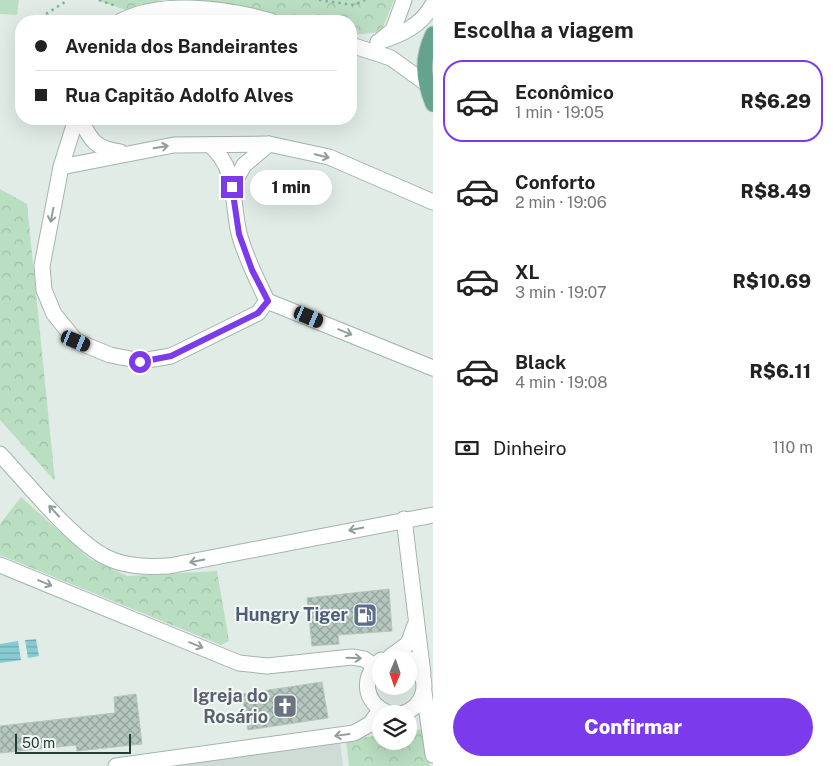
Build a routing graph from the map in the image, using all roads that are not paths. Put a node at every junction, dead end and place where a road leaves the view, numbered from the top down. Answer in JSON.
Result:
{"nodes":[{"id":1,"x":404,"y":0,"type":"edge"},
{"id":2,"x":433,"y":4,"type":"edge"},
{"id":3,"x":121,"y":14,"type":"edge"},
{"id":4,"x":250,"y":15,"type":"edge"},
{"id":5,"x":433,"y":24,"type":"edge"},
{"id":6,"x":414,"y":27,"type":"junction"},
{"id":7,"x":433,"y":34,"type":"edge"},
{"id":8,"x":378,"y":42,"type":"junction"},
{"id":9,"x":357,"y":46,"type":"edge"},
{"id":10,"x":357,"y":46,"type":"edge"},
{"id":11,"x":424,"y":82,"type":"junction"},
{"id":12,"x":433,"y":104,"type":"edge"},
{"id":13,"x":76,"y":125,"type":"edge"},
{"id":14,"x":82,"y":125,"type":"edge"},
{"id":15,"x":269,"y":144,"type":"junction"},
{"id":16,"x":210,"y":145,"type":"junction"},
{"id":17,"x":124,"y":153,"type":"junction"},
{"id":18,"x":61,"y":167,"type":"junction"},
{"id":19,"x":232,"y":187,"type":"junction"},
{"id":20,"x":433,"y":202,"type":"edge"},
{"id":21,"x":268,"y":301,"type":"junction"},
{"id":22,"x":433,"y":368,"type":"edge"},
{"id":23,"x":0,"y":454,"type":"edge"},
{"id":24,"x":433,"y":515,"type":"edge"},
{"id":25,"x":404,"y":520,"type":"junction"},
{"id":26,"x":0,"y":565,"type":"edge"},
{"id":27,"x":416,"y":621,"type":"junction"},
{"id":28,"x":399,"y":650,"type":"edge"},
{"id":29,"x":372,"y":659,"type":"edge"},
{"id":30,"x":418,"y":672,"type":"edge"},
{"id":31,"x":372,"y":676,"type":"edge"},
{"id":32,"x":426,"y":682,"type":"edge"},
{"id":33,"x":376,"y":705,"type":"edge"},
{"id":34,"x":416,"y":705,"type":"edge"},
{"id":35,"x":372,"y":722,"type":"edge"},
{"id":36,"x":433,"y":755,"type":"edge"},
{"id":37,"x":116,"y":766,"type":"edge"}],
"edges":[{"from":1,"to":8,"type":"street"},
{"from":2,"to":6,"type":"street"},
{"from":3,"to":4,"type":"street"},
{"from":5,"to":6,"type":"street"},
{"from":6,"to":8,"type":"street"},
{"from":7,"to":11,"type":"main road"},
{"from":8,"to":9,"type":"street"},
{"from":10,"to":11,"type":"street"},
{"from":11,"to":12,"type":"main road"},
{"from":13,"to":18,"type":"street"},
{"from":14,"to":17,"type":"street"},
{"from":15,"to":16,"type":"street"},
{"from":15,"to":19,"type":"street"},
{"from":15,"to":20,"type":"street","one_way":true},
{"from":17,"to":16,"type":"street","one_way":true},
{"from":16,"to":19,"type":"street"},
{"from":17,"to":18,"type":"street"},
{"from":18,"to":21,"type":"street","one_way":true},
{"from":19,"to":21,"type":"street"},
{"from":21,"to":22,"type":"street","one_way":true},
{"from":25,"to":23,"type":"street","one_way":true},
{"from":24,"to":25,"type":"street"},
{"from":25,"to":27,"type":"street"},
{"from":26,"to":29,"type":"street","one_way":true},
{"from":27,"to":28,"type":"street"},
{"from":27,"to":32,"type":"street"},
{"from":30,"to":32,"type":"street"},
{"from":31,"to":33,"type":"street"},
{"from":32,"to":34,"type":"street"},
{"from":32,"to":36,"type":"street"},
{"from":35,"to":37,"type":"street","one_way":true}]}
